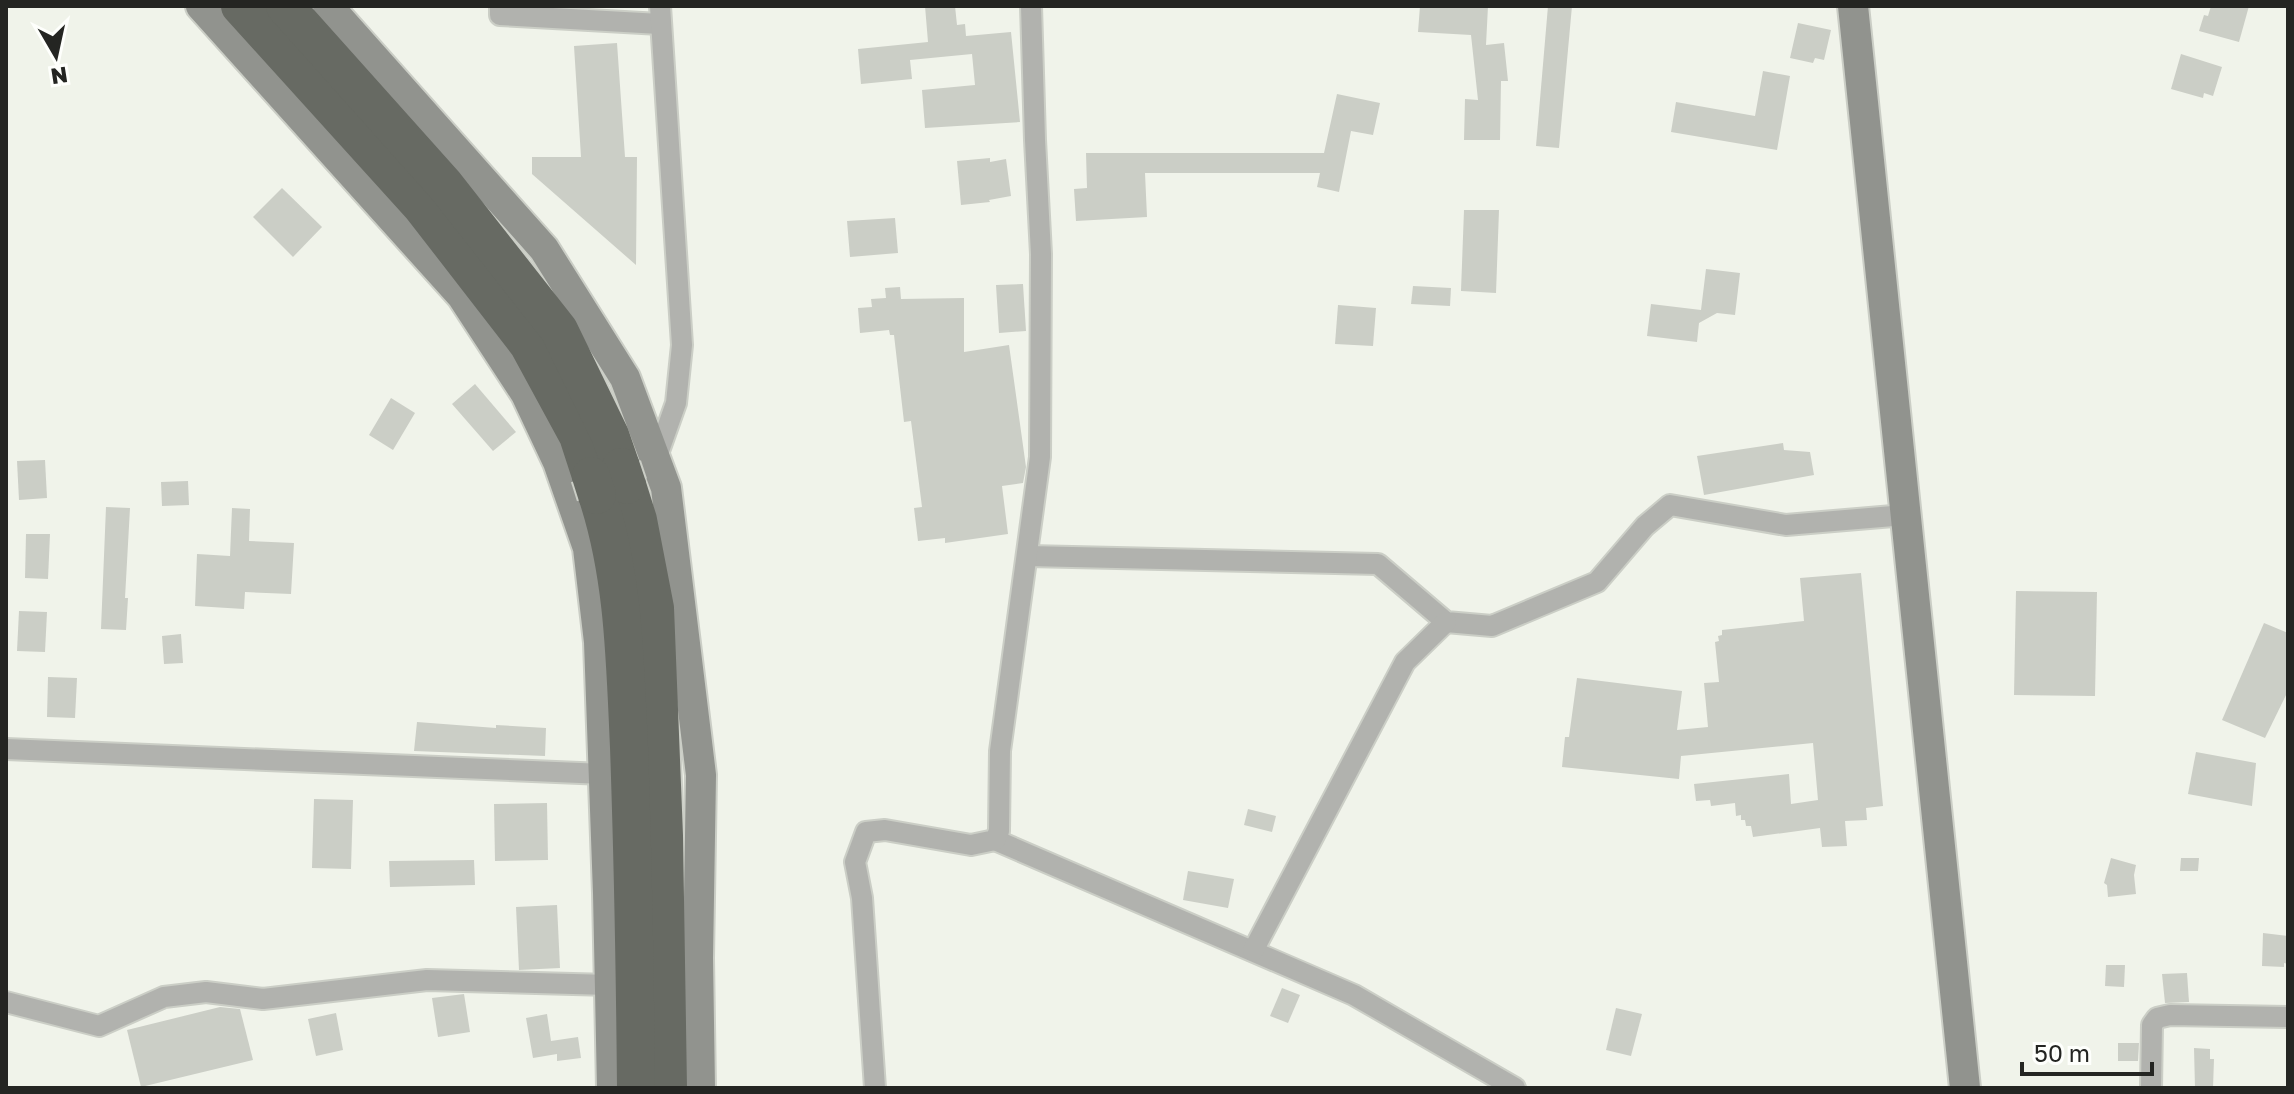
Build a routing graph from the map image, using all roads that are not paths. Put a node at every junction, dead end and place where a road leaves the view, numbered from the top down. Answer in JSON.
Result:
{"nodes":[{"id":1,"x":201,"y":6,"type":"edge"},
{"id":2,"x":240,"y":6,"type":"edge"},
{"id":3,"x":285,"y":6,"type":"edge"},
{"id":4,"x":328,"y":6,"type":"edge"},
{"id":5,"x":500,"y":6,"type":"edge"},
{"id":6,"x":1031,"y":6,"type":"edge"},
{"id":7,"x":1853,"y":6,"type":"edge"},
{"id":8,"x":660,"y":15,"type":"edge"},
{"id":9,"x":610,"y":479,"type":"junction"},
{"id":10,"x":1905,"y":515,"type":"junction"},
{"id":11,"x":1028,"y":556,"type":"junction"},
{"id":12,"x":1446,"y":622,"type":"junction"},
{"id":13,"x":6,"y":749,"type":"edge"},
{"id":14,"x":604,"y":774,"type":"junction"},
{"id":15,"x":995,"y":840,"type":"junction"},
{"id":16,"x":1253,"y":951,"type":"junction"},
{"id":17,"x":610,"y":985,"type":"junction"},
{"id":18,"x":6,"y":1002,"type":"edge"},
{"id":19,"x":2288,"y":1017,"type":"edge"},
{"id":20,"x":612,"y":1088,"type":"edge"},
{"id":21,"x":636,"y":1088,"type":"edge"},
{"id":22,"x":668,"y":1088,"type":"edge"},
{"id":23,"x":700,"y":1088,"type":"edge"},
{"id":24,"x":875,"y":1088,"type":"edge"},
{"id":25,"x":1515,"y":1088,"type":"edge"},
{"id":26,"x":1965,"y":1088,"type":"edge"},
{"id":27,"x":2151,"y":1088,"type":"edge"}],
"edges":[{"from":1,"to":9,"type":"street"},
{"from":2,"to":9,"type":"highway"},
{"from":3,"to":9,"type":"highway"},
{"from":4,"to":9,"type":"street"},
{"from":5,"to":8,"type":"street"},
{"from":6,"to":11,"type":"street"},
{"from":7,"to":10,"type":"street"},
{"from":8,"to":9,"type":"street"},
{"from":9,"to":14,"type":"street"},
{"from":9,"to":21,"type":"highway"},
{"from":9,"to":22,"type":"highway"},
{"from":9,"to":23,"type":"street"},
{"from":10,"to":12,"type":"street"},
{"from":10,"to":26,"type":"street"},
{"from":11,"to":12,"type":"street"},
{"from":11,"to":15,"type":"street"},
{"from":12,"to":16,"type":"street"},
{"from":13,"to":14,"type":"street"},
{"from":14,"to":17,"type":"street"},
{"from":15,"to":16,"type":"street"},
{"from":15,"to":24,"type":"street"},
{"from":16,"to":25,"type":"street"},
{"from":17,"to":18,"type":"street"},
{"from":17,"to":20,"type":"street"},
{"from":19,"to":27,"type":"street"}]}
